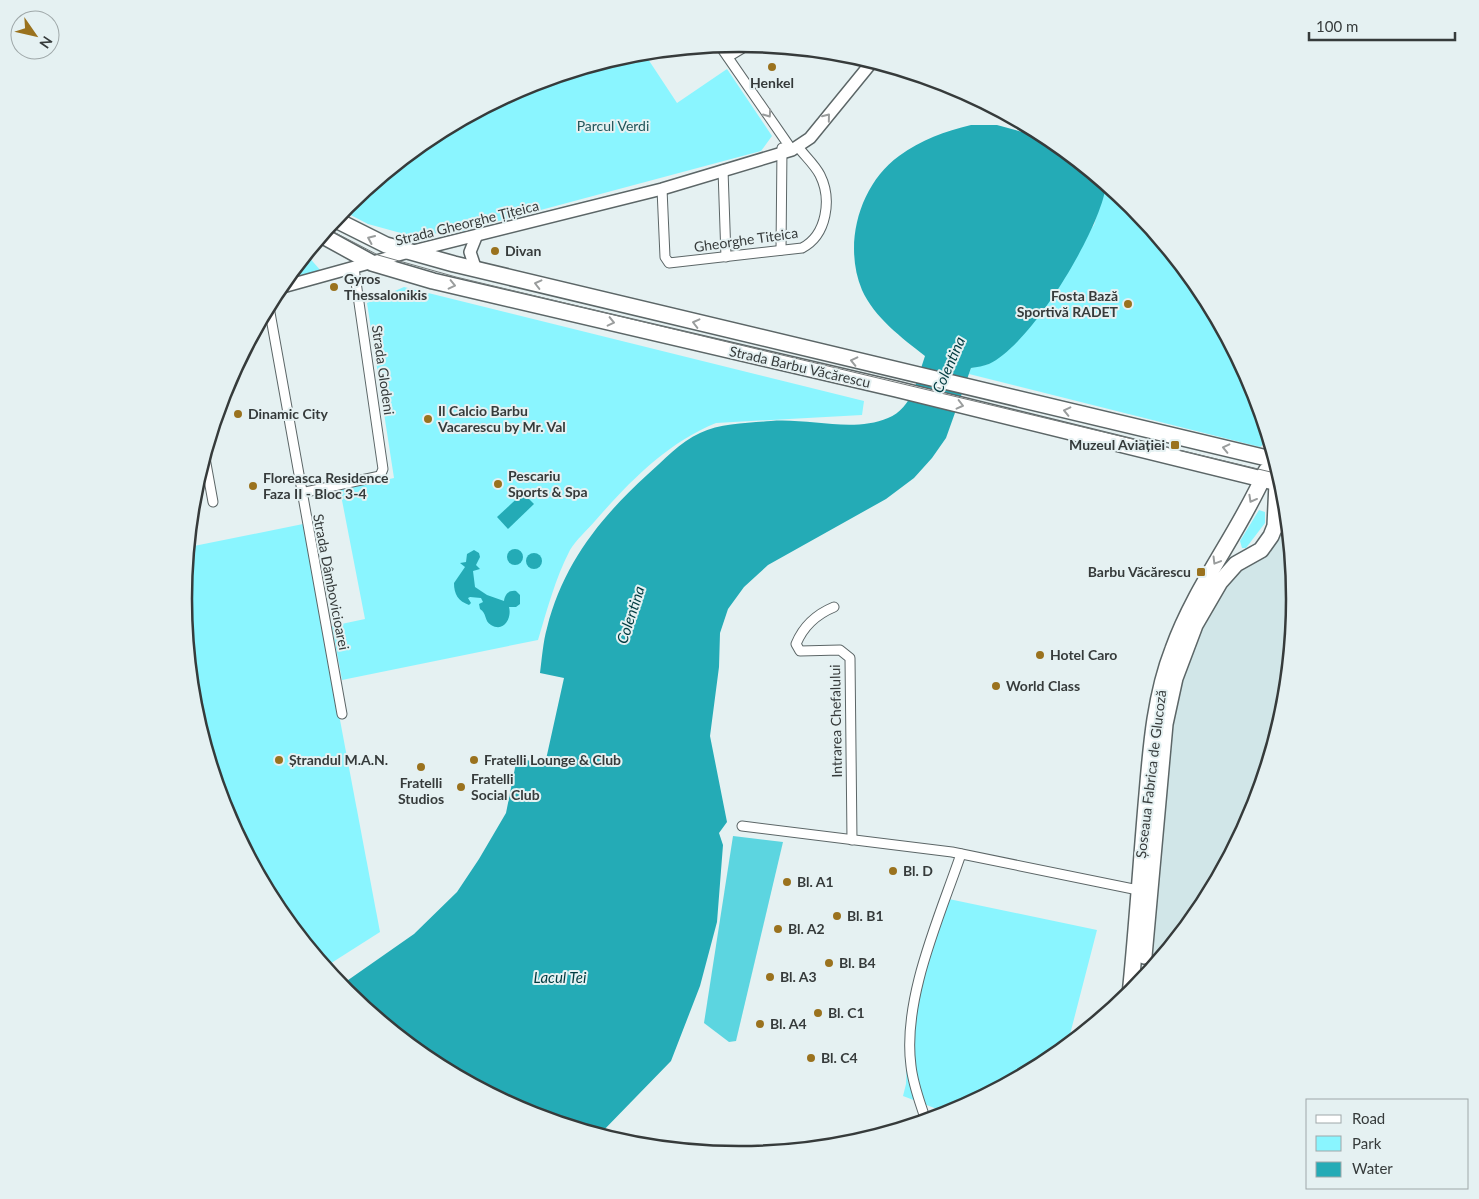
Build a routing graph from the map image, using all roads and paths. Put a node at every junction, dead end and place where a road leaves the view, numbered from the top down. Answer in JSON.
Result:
{"nodes":[{"id":1,"x":736,"y":52,"type":"edge"},
{"id":2,"x":725,"y":53,"type":"edge"},
{"id":3,"x":728,"y":58,"type":"junction"},
{"id":4,"x":867,"y":68,"type":"edge"},
{"id":5,"x":791,"y":150,"type":"junction"},
{"id":6,"x":723,"y":170,"type":"junction"},
{"id":7,"x":662,"y":189,"type":"junction"},
{"id":8,"x":343,"y":224,"type":"edge"},
{"id":9,"x":476,"y":237,"type":"junction"},
{"id":10,"x":328,"y":239,"type":"edge"},
{"id":11,"x":781,"y":250,"type":"junction"},
{"id":12,"x":409,"y":252,"type":"junction"},
{"id":13,"x":726,"y":257,"type":"junction"},
{"id":14,"x":372,"y":263,"type":"junction"},
{"id":15,"x":354,"y":268,"type":"junction"},
{"id":16,"x":476,"y":270,"type":"junction"},
{"id":17,"x":293,"y":284,"type":"edge"},
{"id":18,"x":271,"y":318,"type":"edge"},
{"id":19,"x":1268,"y":458,"type":"edge"},
{"id":20,"x":207,"y":473,"type":"edge"},
{"id":21,"x":1273,"y":479,"type":"edge"},
{"id":22,"x":1274,"y":483,"type":"edge"},
{"id":23,"x":300,"y":493,"type":"junction"},
{"id":24,"x":212,"y":502,"type":"dead end"},
{"id":25,"x":1280,"y":514,"type":"edge"},
{"id":26,"x":1241,"y":519,"type":"junction"},
{"id":27,"x":1281,"y":527,"type":"edge"},
{"id":28,"x":1248,"y":559,"type":"junction"},
{"id":29,"x":834,"y":608,"type":"dead end"},
{"id":30,"x":342,"y":714,"type":"dead end"},
{"id":31,"x":742,"y":826,"type":"dead end"},
{"id":32,"x":852,"y":840,"type":"junction"},
{"id":33,"x":961,"y":854,"type":"junction"},
{"id":34,"x":1144,"y":891,"type":"junction"},
{"id":35,"x":1141,"y":970,"type":"edge"},
{"id":36,"x":1132,"y":980,"type":"edge"},
{"id":37,"x":923,"y":1114,"type":"edge"}],
"edges":[{"from":1,"to":3,"type":"street"},
{"from":2,"to":3,"type":"street"},
{"from":3,"to":5,"type":"street","one_way":true},
{"from":5,"to":4,"type":"street","name":"Strada Gheorghe Țițeica","one_way":true},
{"from":5,"to":6,"type":"street","name":"Strada Gheorghe Țițeica"},
{"from":5,"to":11,"type":"street"},
{"from":5,"to":11,"type":"street","name":"Gheorghe Titeica"},
{"from":6,"to":7,"type":"street","name":"Strada Gheorghe Țițeica"},
{"from":6,"to":13,"type":"street"},
{"from":7,"to":9,"type":"street","name":"Strada Gheorghe Țițeica"},
{"from":7,"to":13,"type":"street","name":"Gheorghe Titeica"},
{"from":12,"to":8,"type":"main road","name":"Strada Barbu Văcărescu","one_way":true},
{"from":9,"to":12,"type":"street","name":"Strada Gheorghe Țițeica"},
{"from":9,"to":16,"type":"street"},
{"from":10,"to":14,"type":"main road","name":"Strada Barbu Văcărescu"},
{"from":11,"to":13,"type":"street","name":"Gheorghe Titeica"},
{"from":12,"to":14,"type":"street","name":"Strada Gheorghe Țițeica"},
{"from":12,"to":16,"type":"main road","name":"Strada Barbu Văcărescu"},
{"from":14,"to":15,"type":"street","name":"Strada Gheorghe Țițeica"},
{"from":14,"to":21,"type":"main road","name":"Strada Barbu Văcărescu","one_way":true},
{"from":15,"to":17,"type":"street","name":"Strada Gheorghe Țițeica"},
{"from":15,"to":23,"type":"street","name":"Strada Glodeni"},
{"from":19,"to":16,"type":"main road","name":"Strada Barbu Văcărescu","one_way":true},
{"from":18,"to":23,"type":"street","name":"Strada Dâmbovicioarei"},
{"from":20,"to":24,"type":"street"},
{"from":22,"to":26,"type":"main road","name":"Șoseaua Fabrica de Glucoză","one_way":true},
{"from":23,"to":30,"type":"street","name":"Strada Dâmbovicioarei"},
{"from":25,"to":27,"type":"main road","name":"Șoseaua Fabrica de Glucoză"},
{"from":26,"to":28,"type":"main road"},
{"from":26,"to":34,"type":"main road","name":"Șoseaua Fabrica de Glucoză","one_way":true},
{"from":27,"to":28,"type":"main road","name":"Șoseaua Fabrica de Glucoză"},
{"from":28,"to":34,"type":"main road","name":"Șoseaua Fabrica de Glucoză"},
{"from":29,"to":32,"type":"street","name":"Intrarea Chefalului"},
{"from":31,"to":32,"type":"street"},
{"from":32,"to":33,"type":"street"},
{"from":33,"to":34,"type":"street"},
{"from":33,"to":37,"type":"street"},
{"from":34,"to":35,"type":"main road","name":"Șoseaua Fabrica de Glucoză"},
{"from":34,"to":36,"type":"main road","name":"Șoseaua Fabrica de Glucoză"}]}
